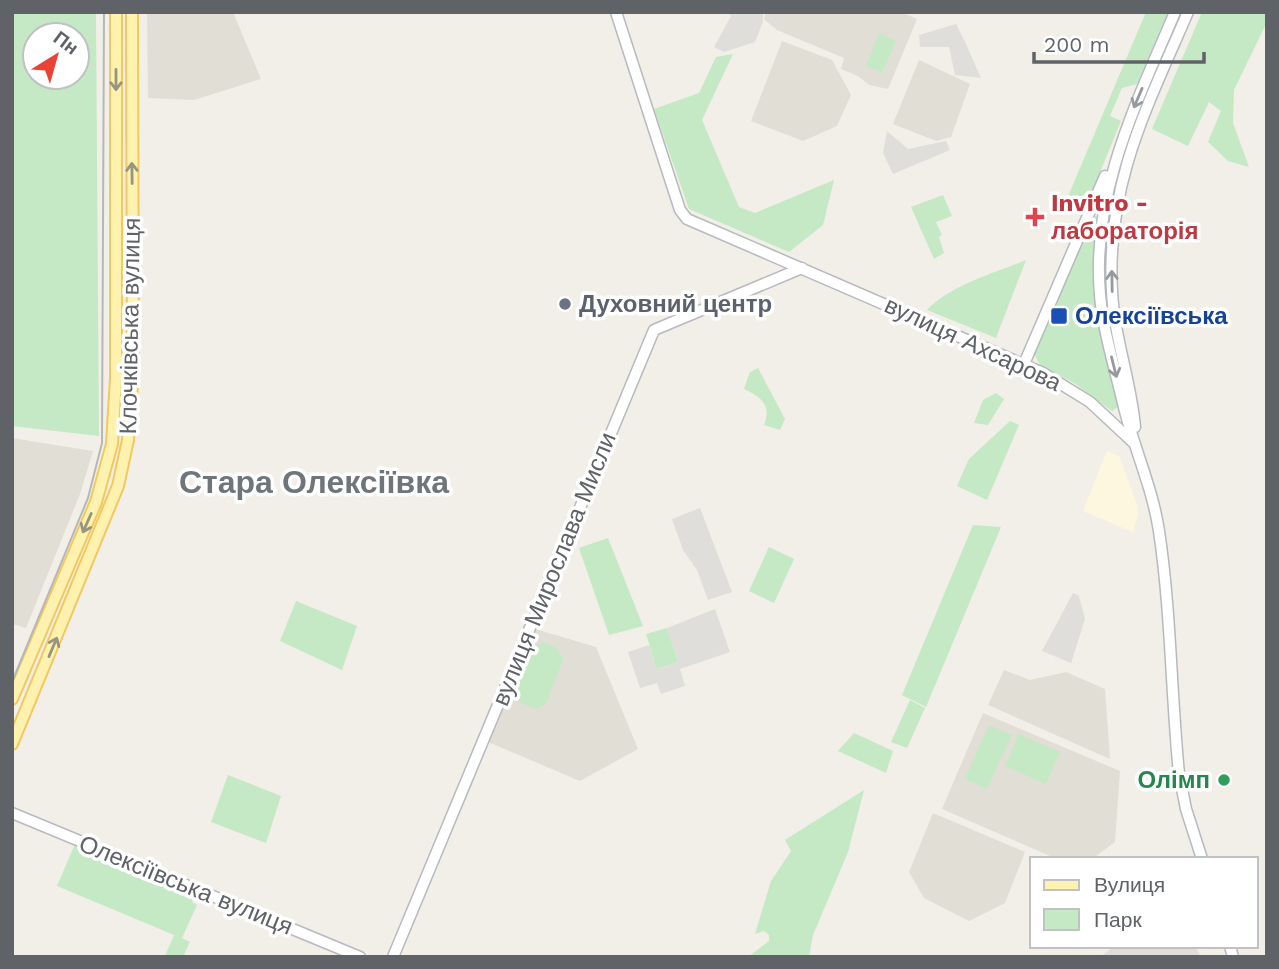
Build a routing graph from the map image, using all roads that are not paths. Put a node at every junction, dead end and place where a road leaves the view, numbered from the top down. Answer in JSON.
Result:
{"nodes":[{"id":1,"x":116,"y":12,"type":"edge"},
{"id":2,"x":132,"y":12,"type":"edge"},
{"id":3,"x":616,"y":12,"type":"edge"},
{"id":4,"x":1175,"y":12,"type":"edge"},
{"id":5,"x":1188,"y":12,"type":"edge"},
{"id":6,"x":1118,"y":146,"type":"junction"},
{"id":7,"x":802,"y":268,"type":"junction"},
{"id":8,"x":1024,"y":364,"type":"junction"},
{"id":9,"x":1137,"y":445,"type":"junction"},
{"id":10,"x":12,"y":699,"type":"edge"},
{"id":11,"x":12,"y":744,"type":"edge"},
{"id":12,"x":12,"y":813,"type":"edge"},
{"id":13,"x":1201,"y":857,"type":"edge"},
{"id":14,"x":360,"y":957,"type":"edge"},
{"id":15,"x":393,"y":957,"type":"edge"}],
"edges":[{"from":1,"to":10,"type":"main road","name":"Клочківська вулиця","one_way":true},
{"from":11,"to":2,"type":"main road","name":"Клочківська вулиця","one_way":true},
{"from":3,"to":7,"type":"street","name":"вулиця Ахсарова"},
{"from":4,"to":6,"type":"street","one_way":true},
{"from":9,"to":5,"type":"street","one_way":true},
{"from":6,"to":8,"type":"street"},
{"from":6,"to":9,"type":"street","one_way":true},
{"from":7,"to":8,"type":"street","name":"вулиця Ахсарова"},
{"from":7,"to":15,"type":"street","name":"вулиця Мирослава Мисли"},
{"from":8,"to":9,"type":"street","name":"вулиця Ахсарова"},
{"from":9,"to":13,"type":"street"},
{"from":12,"to":14,"type":"street","name":"Олексіївська вулиця"}]}
